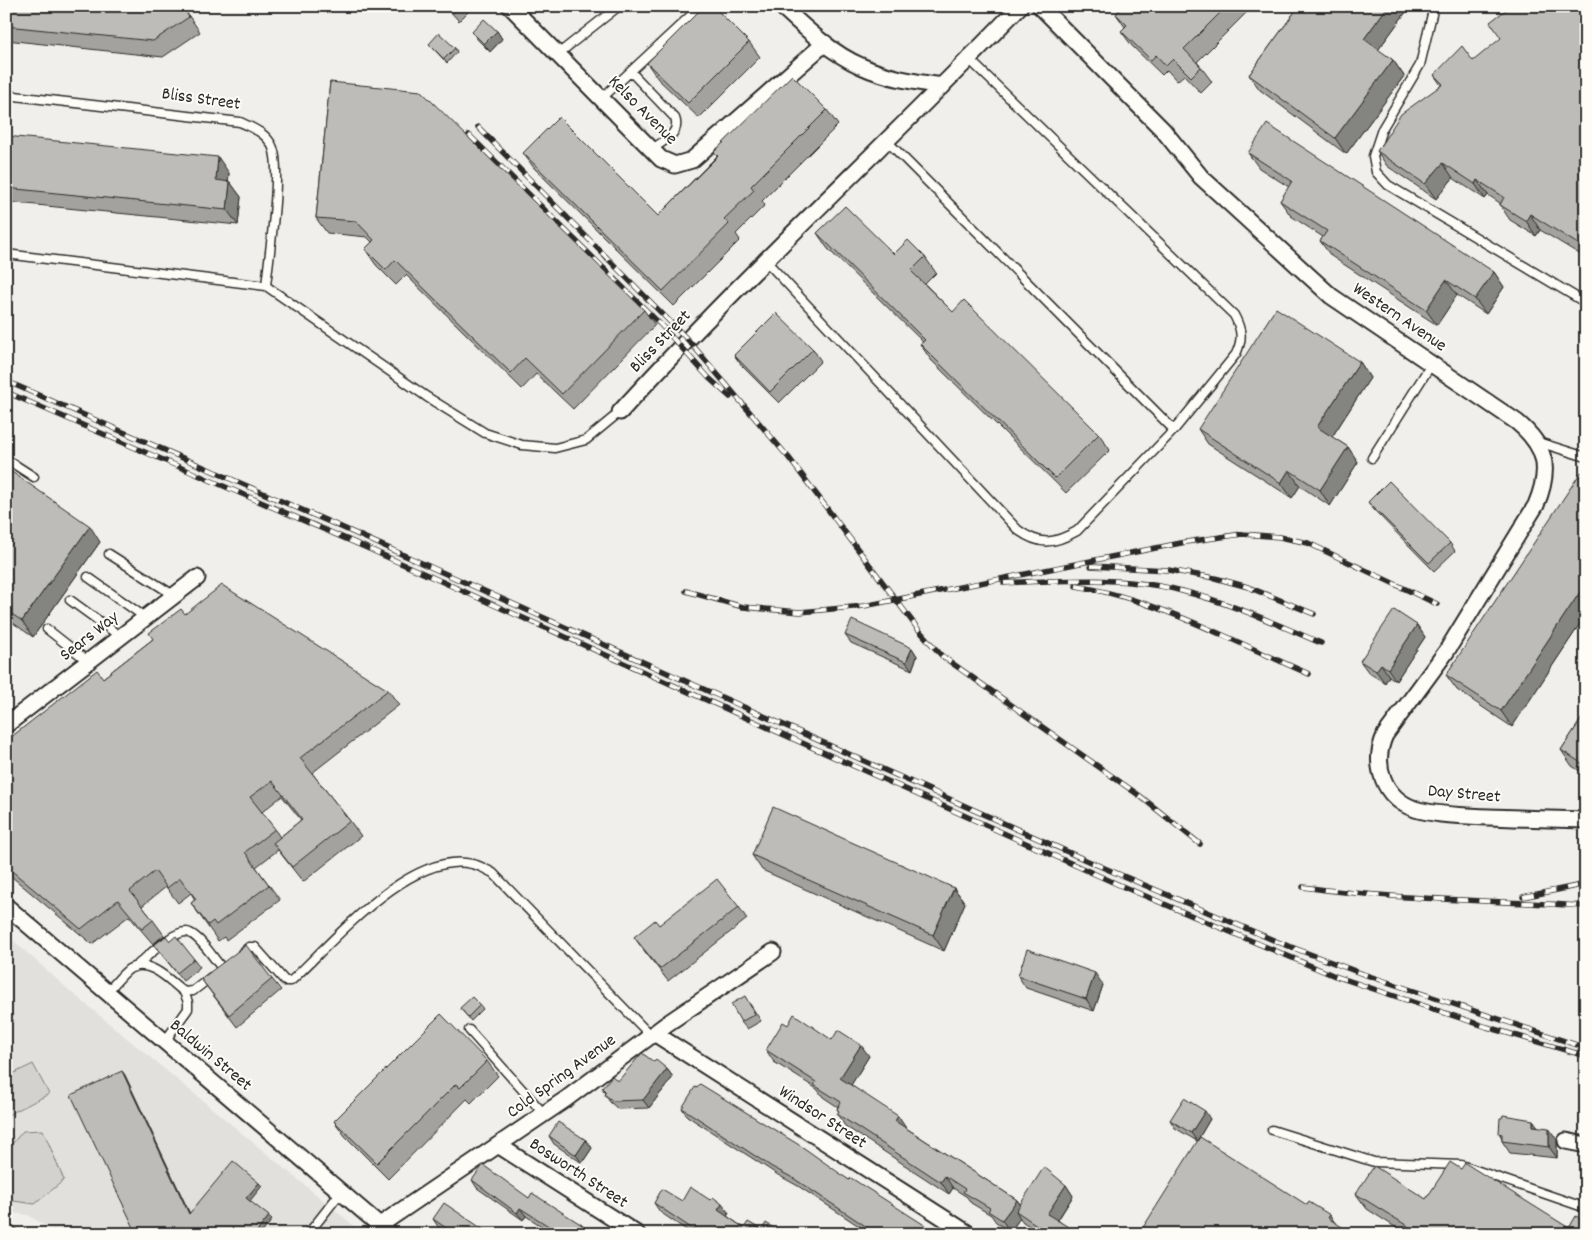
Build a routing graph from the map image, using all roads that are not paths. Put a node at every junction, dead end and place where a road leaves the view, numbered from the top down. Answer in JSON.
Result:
{"nodes":[{"id":1,"x":510,"y":6,"type":"edge"},
{"id":2,"x":619,"y":6,"type":"edge"},
{"id":3,"x":701,"y":6,"type":"edge"},
{"id":4,"x":781,"y":6,"type":"edge"},
{"id":5,"x":1020,"y":6,"type":"edge"},
{"id":6,"x":1040,"y":6,"type":"edge"},
{"id":7,"x":1434,"y":6,"type":"edge"},
{"id":8,"x":825,"y":43,"type":"junction"},
{"id":9,"x":558,"y":54,"type":"junction"},
{"id":10,"x":969,"y":59,"type":"junction"},
{"id":11,"x":631,"y":72,"type":"junction"},
{"id":12,"x":943,"y":86,"type":"junction"},
{"id":13,"x":6,"y":94,"type":"edge"},
{"id":14,"x":602,"y":98,"type":"junction"},
{"id":15,"x":886,"y":140,"type":"junction"},
{"id":16,"x":652,"y":149,"type":"junction"},
{"id":17,"x":6,"y":254,"type":"edge"},
{"id":18,"x":766,"y":261,"type":"junction"},
{"id":19,"x":266,"y":286,"type":"junction"},
{"id":20,"x":1586,"y":304,"type":"edge"},
{"id":21,"x":1432,"y":362,"type":"junction"},
{"id":22,"x":620,"y":412,"type":"joint"},
{"id":23,"x":1174,"y":430,"type":"junction"},
{"id":24,"x":1537,"y":442,"type":"junction"},
{"id":25,"x":1586,"y":457,"type":"edge"},
{"id":26,"x":1372,"y":458,"type":"dead end"},
{"id":27,"x":6,"y":459,"type":"edge"},
{"id":28,"x":34,"y":477,"type":"dead end"},
{"id":29,"x":109,"y":554,"type":"dead end"},
{"id":30,"x":88,"y":578,"type":"dead end"},
{"id":31,"x":197,"y":578,"type":"dead end"},
{"id":32,"x":175,"y":596,"type":"junction"},
{"id":33,"x":70,"y":600,"type":"dead end"},
{"id":34,"x":146,"y":618,"type":"junction"},
{"id":35,"x":47,"y":629,"type":"dead end"},
{"id":36,"x":121,"y":637,"type":"junction"},
{"id":37,"x":89,"y":662,"type":"junction"},
{"id":38,"x":1411,"y":699,"type":"joint"},
{"id":39,"x":6,"y":725,"type":"edge"},
{"id":40,"x":1586,"y":820,"type":"edge"},
{"id":41,"x":6,"y":906,"type":"edge"},
{"id":42,"x":773,"y":952,"type":"dead end"},
{"id":43,"x":135,"y":967,"type":"junction"},
{"id":44,"x":222,"y":968,"type":"junction"},
{"id":45,"x":107,"y":992,"type":"junction"},
{"id":46,"x":184,"y":992,"type":"junction"},
{"id":47,"x":469,"y":1030,"type":"dead end"},
{"id":48,"x":652,"y":1034,"type":"junction"},
{"id":49,"x":165,"y":1041,"type":"junction"},
{"id":50,"x":544,"y":1114,"type":"junction"},
{"id":51,"x":1272,"y":1130,"type":"dead end"},
{"id":52,"x":1566,"y":1141,"type":"dead end"},
{"id":53,"x":498,"y":1145,"type":"junction"},
{"id":54,"x":1586,"y":1145,"type":"edge"},
{"id":55,"x":340,"y":1192,"type":"junction"},
{"id":56,"x":1586,"y":1208,"type":"edge"},
{"id":57,"x":381,"y":1231,"type":"edge"},
{"id":58,"x":308,"y":1234,"type":"edge"},
{"id":59,"x":637,"y":1234,"type":"edge"},
{"id":60,"x":968,"y":1234,"type":"edge"}],
"edges":[{"from":1,"to":9,"type":"street","name":"Kelso Avenue"},
{"from":2,"to":9,"type":"lane"},
{"from":3,"to":11,"type":"lane"},
{"from":4,"to":8,"type":"street"},
{"from":5,"to":10,"type":"street","name":"Bliss Street"},
{"from":6,"to":21,"type":"street","name":"Western Avenue"},
{"from":7,"to":20,"type":"lane"},
{"from":8,"to":12,"type":"street"},
{"from":8,"to":16,"type":"street","name":"Kelso Avenue"},
{"from":9,"to":14,"type":"street","name":"Kelso Avenue"},
{"from":10,"to":12,"type":"street","name":"Bliss Street"},
{"from":10,"to":23,"type":"lane"},
{"from":11,"to":14,"type":"lane"},
{"from":11,"to":16,"type":"lane"},
{"from":12,"to":15,"type":"street","name":"Bliss Street"},
{"from":13,"to":19,"type":"lane","name":"Bliss Street"},
{"from":14,"to":16,"type":"street","name":"Kelso Avenue"},
{"from":15,"to":18,"type":"street","name":"Bliss Street"},
{"from":15,"to":23,"type":"lane"},
{"from":17,"to":19,"type":"lane","name":"Bliss Street"},
{"from":18,"to":22,"type":"street","name":"Bliss Street"},
{"from":18,"to":23,"type":"lane"},
{"from":19,"to":22,"type":"lane","name":"Bliss Street"},
{"from":21,"to":24,"type":"street","name":"Western Avenue"},
{"from":21,"to":26,"type":"lane"},
{"from":24,"to":25,"type":"lane"},
{"from":24,"to":38,"type":"street","name":"Western Avenue"},
{"from":27,"to":28,"type":"lane"},
{"from":29,"to":32,"type":"lane"},
{"from":30,"to":34,"type":"lane"},
{"from":31,"to":32,"type":"street","name":"Sears Way"},
{"from":32,"to":34,"type":"street","name":"Sears Way"},
{"from":33,"to":36,"type":"lane"},
{"from":34,"to":36,"type":"street","name":"Sears Way"},
{"from":35,"to":37,"type":"lane"},
{"from":36,"to":37,"type":"street","name":"Sears Way"},
{"from":37,"to":39,"type":"street","name":"Sears Way"},
{"from":38,"to":40,"type":"street","name":"Day Street"},
{"from":41,"to":45,"type":"street","name":"Baldwin Street"},
{"from":42,"to":48,"type":"street","name":"Cold Spring Avenue"},
{"from":43,"to":44,"type":"lane"},
{"from":43,"to":45,"type":"lane"},
{"from":43,"to":46,"type":"lane"},
{"from":44,"to":46,"type":"lane"},
{"from":44,"to":48,"type":"lane"},
{"from":45,"to":49,"type":"street","name":"Baldwin Street"},
{"from":46,"to":49,"type":"lane"},
{"from":47,"to":50,"type":"lane"},
{"from":48,"to":50,"type":"street","name":"Cold Spring Avenue"},
{"from":48,"to":60,"type":"street","name":"Windsor Street"},
{"from":49,"to":55,"type":"street","name":"Baldwin Street"},
{"from":50,"to":53,"type":"street","name":"Cold Spring Avenue"},
{"from":51,"to":56,"type":"lane"},
{"from":52,"to":54,"type":"street"},
{"from":53,"to":57,"type":"street","name":"Cold Spring Avenue"},
{"from":53,"to":59,"type":"street","name":"Bosworth Street"},
{"from":55,"to":57,"type":"street","name":"Baldwin Street"},
{"from":55,"to":58,"type":"lane"}]}
